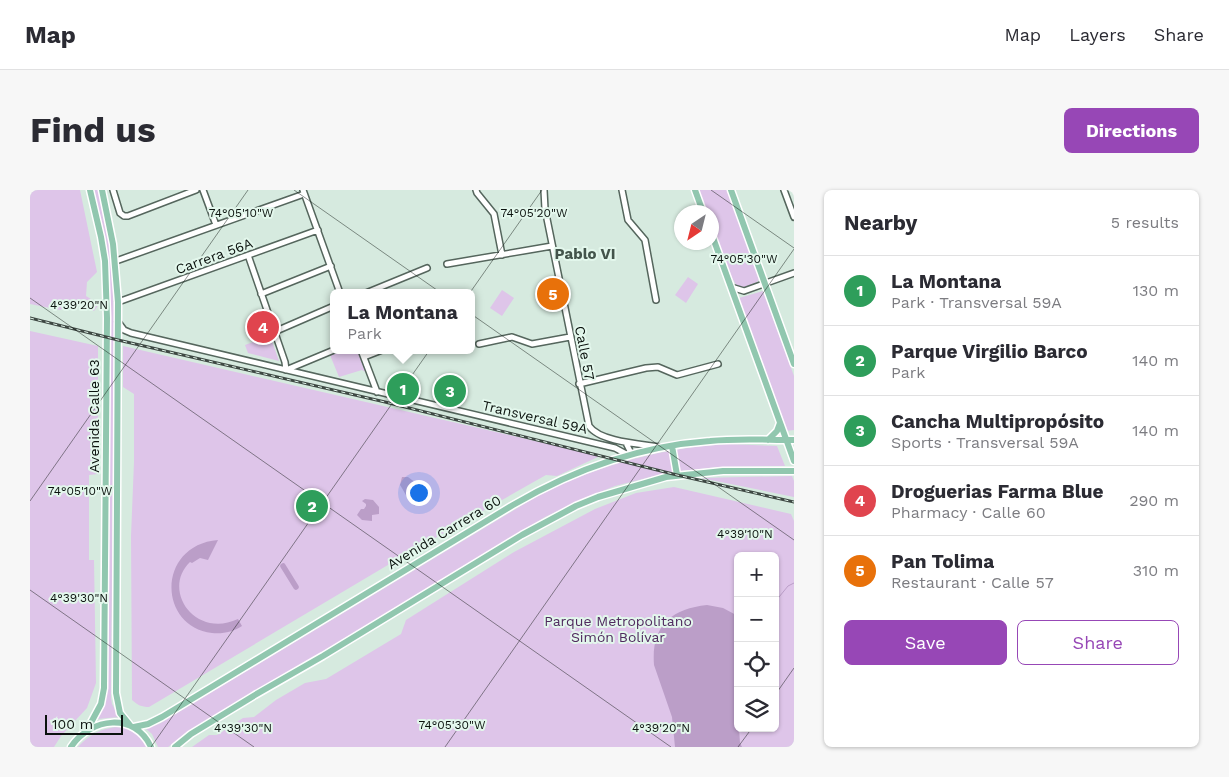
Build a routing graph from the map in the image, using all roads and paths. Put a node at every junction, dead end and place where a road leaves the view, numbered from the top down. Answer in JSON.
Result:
{"nodes":[{"id":1,"x":90,"y":190,"type":"edge"},
{"id":2,"x":102,"y":190,"type":"edge"},
{"id":3,"x":114,"y":190,"type":"edge"},
{"id":4,"x":196,"y":190,"type":"edge"},
{"id":5,"x":202,"y":190,"type":"edge"},
{"id":6,"x":476,"y":190,"type":"edge"},
{"id":7,"x":544,"y":190,"type":"edge"},
{"id":8,"x":622,"y":190,"type":"edge"},
{"id":9,"x":695,"y":190,"type":"edge"},
{"id":10,"x":730,"y":190,"type":"edge"},
{"id":11,"x":784,"y":190,"type":"edge"},
{"id":12,"x":304,"y":192,"type":"edge"},
{"id":13,"x":700,"y":205,"type":"edge"},
{"id":14,"x":794,"y":217,"type":"edge"},
{"id":15,"x":216,"y":225,"type":"junction"},
{"id":16,"x":318,"y":230,"type":"junction"},
{"id":17,"x":552,"y":246,"type":"junction"},
{"id":18,"x":717,"y":250,"type":"edge"},
{"id":19,"x":248,"y":255,"type":"junction"},
{"id":20,"x":502,"y":255,"type":"junction"},
{"id":21,"x":116,"y":261,"type":"junction"},
{"id":22,"x":447,"y":264,"type":"dead end"},
{"id":23,"x":331,"y":266,"type":"junction"},
{"id":24,"x":427,"y":268,"type":"dead end"},
{"id":25,"x":794,"y":273,"type":"edge"},
{"id":26,"x":765,"y":284,"type":"junction"},
{"id":27,"x":730,"y":286,"type":"junction"},
{"id":28,"x":339,"y":289,"type":"edge"},
{"id":29,"x":376,"y":289,"type":"edge"},
{"id":30,"x":261,"y":294,"type":"junction"},
{"id":31,"x":656,"y":300,"type":"dead end"},
{"id":32,"x":118,"y":302,"type":"junction"},
{"id":33,"x":330,"y":308,"type":"edge"},
{"id":34,"x":118,"y":321,"type":"junction"},
{"id":35,"x":274,"y":332,"type":"junction"},
{"id":36,"x":570,"y":338,"type":"junction"},
{"id":37,"x":479,"y":344,"type":"dead end"},
{"id":38,"x":330,"y":352,"type":"edge"},
{"id":39,"x":363,"y":354,"type":"edge"},
{"id":40,"x":372,"y":354,"type":"edge"},
{"id":41,"x":364,"y":357,"type":"junction"},
{"id":42,"x":718,"y":364,"type":"dead end"},
{"id":43,"x":794,"y":364,"type":"edge"},
{"id":44,"x":286,"y":370,"type":"junction"},
{"id":45,"x":580,"y":384,"type":"junction"},
{"id":46,"x":376,"y":392,"type":"junction"},
{"id":47,"x":780,"y":423,"type":"junction"},
{"id":48,"x":592,"y":431,"type":"joint"},
{"id":49,"x":767,"y":440,"type":"junction"},
{"id":50,"x":786,"y":440,"type":"junction"},
{"id":51,"x":794,"y":440,"type":"edge"},
{"id":52,"x":626,"y":442,"type":"junction"},
{"id":53,"x":672,"y":446,"type":"junction"},
{"id":54,"x":663,"y":447,"type":"junction"},
{"id":55,"x":630,"y":454,"type":"junction"},
{"id":56,"x":794,"y":461,"type":"edge"},
{"id":57,"x":794,"y":470,"type":"edge"},
{"id":58,"x":677,"y":475,"type":"junction"},
{"id":59,"x":132,"y":726,"type":"junction"},
{"id":60,"x":87,"y":730,"type":"junction"},
{"id":61,"x":72,"y":747,"type":"edge"},
{"id":62,"x":151,"y":747,"type":"edge"},
{"id":63,"x":175,"y":747,"type":"edge"}],
"edges":[{"from":1,"to":60,"type":"main road","name":"Avenida Calle 63"},
{"from":2,"to":21,"type":"main road","name":"Avenida Calle 63"},
{"from":3,"to":4,"type":"street"},
{"from":5,"to":15,"type":"street"},
{"from":6,"to":20,"type":"street"},
{"from":7,"to":17,"type":"street","name":"Calle 57"},
{"from":8,"to":31,"type":"street"},
{"from":9,"to":13,"type":"main road"},
{"from":10,"to":26,"type":"main road"},
{"from":11,"to":14,"type":"street"},
{"from":12,"to":15,"type":"street"},
{"from":12,"to":16,"type":"street"},
{"from":15,"to":21,"type":"street"},
{"from":16,"to":19,"type":"street","name":"Carrera 56A"},
{"from":16,"to":23,"type":"street"},
{"from":17,"to":20,"type":"street"},
{"from":17,"to":36,"type":"street","name":"Calle 57"},
{"from":18,"to":27,"type":"main road"},
{"from":19,"to":30,"type":"street"},
{"from":19,"to":32,"type":"street","name":"Carrera 56A"},
{"from":20,"to":22,"type":"street"},
{"from":21,"to":32,"type":"main road","name":"Avenida Calle 63"},
{"from":23,"to":28,"type":"street"},
{"from":23,"to":30,"type":"street"},
{"from":24,"to":29,"type":"street"},
{"from":25,"to":26,"type":"street"},
{"from":26,"to":27,"type":"street"},
{"from":26,"to":43,"type":"main road"},
{"from":27,"to":47,"type":"main road"},
{"from":30,"to":35,"type":"street"},
{"from":32,"to":34,"type":"main road","name":"Avenida Calle 63"},
{"from":33,"to":35,"type":"street"},
{"from":34,"to":44,"type":"street","name":"Transversal 59A"},
{"from":34,"to":59,"type":"main road","name":"Avenida Calle 63"},
{"from":35,"to":44,"type":"street"},
{"from":36,"to":37,"type":"street"},
{"from":36,"to":45,"type":"street","name":"Calle 57"},
{"from":38,"to":44,"type":"street"},
{"from":39,"to":41,"type":"street"},
{"from":40,"to":41,"type":"street"},
{"from":41,"to":46,"type":"street"},
{"from":42,"to":45,"type":"street"},
{"from":44,"to":46,"type":"street","name":"Transversal 59A"},
{"from":45,"to":48,"type":"street","name":"Calle 57"},
{"from":46,"to":55,"type":"street","name":"Transversal 59A"},
{"from":47,"to":49,"type":"main road"},
{"from":47,"to":50,"type":"main road"},
{"from":48,"to":52,"type":"street","name":"Transversal 59A"},
{"from":49,"to":50,"type":"main road","name":"Avenida Carrera 60"},
{"from":49,"to":53,"type":"main road","name":"Avenida Carrera 60"},
{"from":50,"to":51,"type":"main road","name":"Avenida Carrera 60"},
{"from":50,"to":56,"type":"main road"},
{"from":52,"to":54,"type":"street","name":"Transversal 59A"},
{"from":52,"to":55,"type":"street"},
{"from":53,"to":54,"type":"main road","name":"Avenida Carrera 60"},
{"from":53,"to":58,"type":"main road"},
{"from":54,"to":55,"type":"main road","name":"Avenida Carrera 60"},
{"from":55,"to":59,"type":"main road","name":"Avenida Carrera 60"},
{"from":57,"to":58,"type":"main road"},
{"from":58,"to":63,"type":"main road"},
{"from":59,"to":60,"type":"main road","name":"Avenida Carrera 60"},
{"from":59,"to":62,"type":"main road","name":"Avenida Calle 63"},
{"from":60,"to":61,"type":"main road","name":"Avenida Calle 63"}]}
